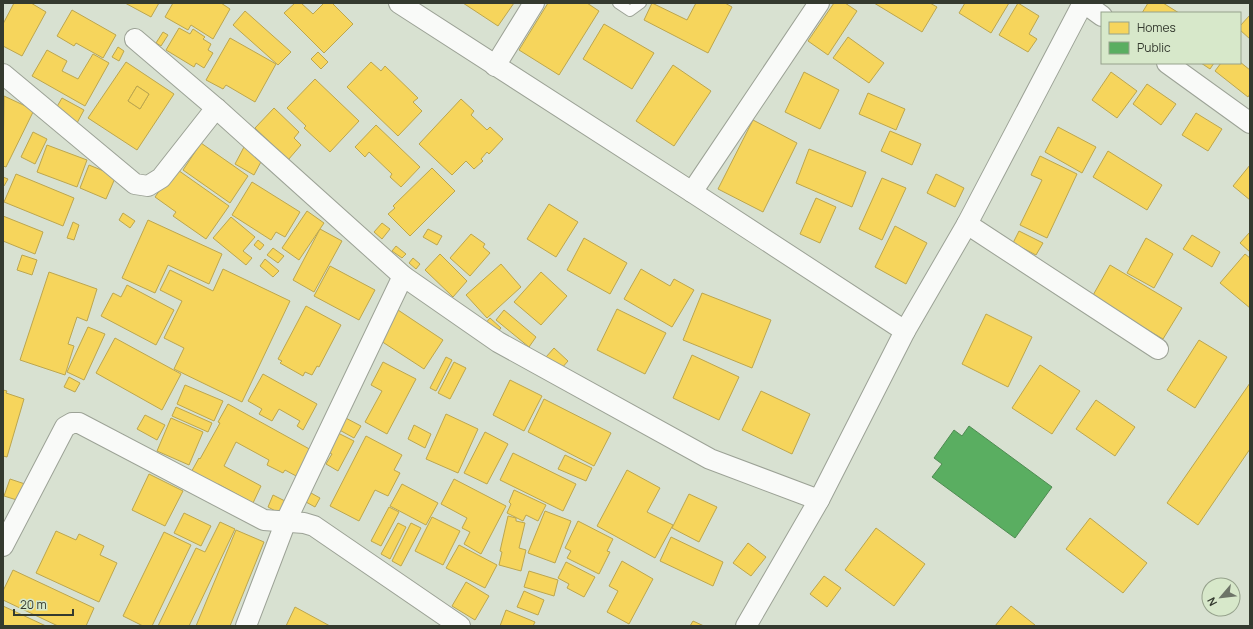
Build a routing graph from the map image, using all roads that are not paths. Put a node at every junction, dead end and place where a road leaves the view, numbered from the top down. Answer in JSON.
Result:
{"nodes":[{"id":1,"x":399,"y":3,"type":"edge"},
{"id":2,"x":534,"y":3,"type":"edge"},
{"id":3,"x":618,"y":3,"type":"edge"},
{"id":4,"x":641,"y":3,"type":"edge"},
{"id":5,"x":820,"y":3,"type":"edge"},
{"id":6,"x":1083,"y":3,"type":"edge"},
{"id":7,"x":1101,"y":15,"type":"edge"},
{"id":8,"x":135,"y":38,"type":"dead end"},
{"id":9,"x":1168,"y":64,"type":"edge"},
{"id":10,"x":495,"y":66,"type":"junction"},
{"id":11,"x":3,"y":74,"type":"edge"},
{"id":12,"x":216,"y":108,"type":"junction"},
{"id":13,"x":1250,"y":124,"type":"edge"},
{"id":14,"x":692,"y":192,"type":"junction"},
{"id":15,"x":967,"y":224,"type":"junction"},
{"id":16,"x":403,"y":276,"type":"junction"},
{"id":17,"x":905,"y":331,"type":"junction"},
{"id":18,"x":1158,"y":349,"type":"dead end"},
{"id":19,"x":819,"y":500,"type":"junction"},
{"id":20,"x":286,"y":522,"type":"junction"},
{"id":21,"x":3,"y":546,"type":"edge"},
{"id":22,"x":246,"y":626,"type":"edge"},
{"id":23,"x":460,"y":626,"type":"edge"},
{"id":24,"x":746,"y":626,"type":"edge"}],
"edges":[{"from":1,"to":10,"type":"street"},
{"from":2,"to":10,"type":"street"},
{"from":3,"to":4,"type":"lane"},
{"from":5,"to":14,"type":"street"},
{"from":6,"to":7,"type":"street"},
{"from":6,"to":15,"type":"street"},
{"from":8,"to":12,"type":"street"},
{"from":9,"to":13,"type":"street"},
{"from":10,"to":14,"type":"street"},
{"from":11,"to":12,"type":"street"},
{"from":12,"to":16,"type":"street"},
{"from":14,"to":17,"type":"street"},
{"from":15,"to":17,"type":"street"},
{"from":15,"to":18,"type":"street"},
{"from":16,"to":19,"type":"street"},
{"from":16,"to":20,"type":"street"},
{"from":17,"to":19,"type":"street"},
{"from":19,"to":24,"type":"street"},
{"from":20,"to":21,"type":"street"},
{"from":20,"to":22,"type":"street"},
{"from":20,"to":23,"type":"street"}]}
